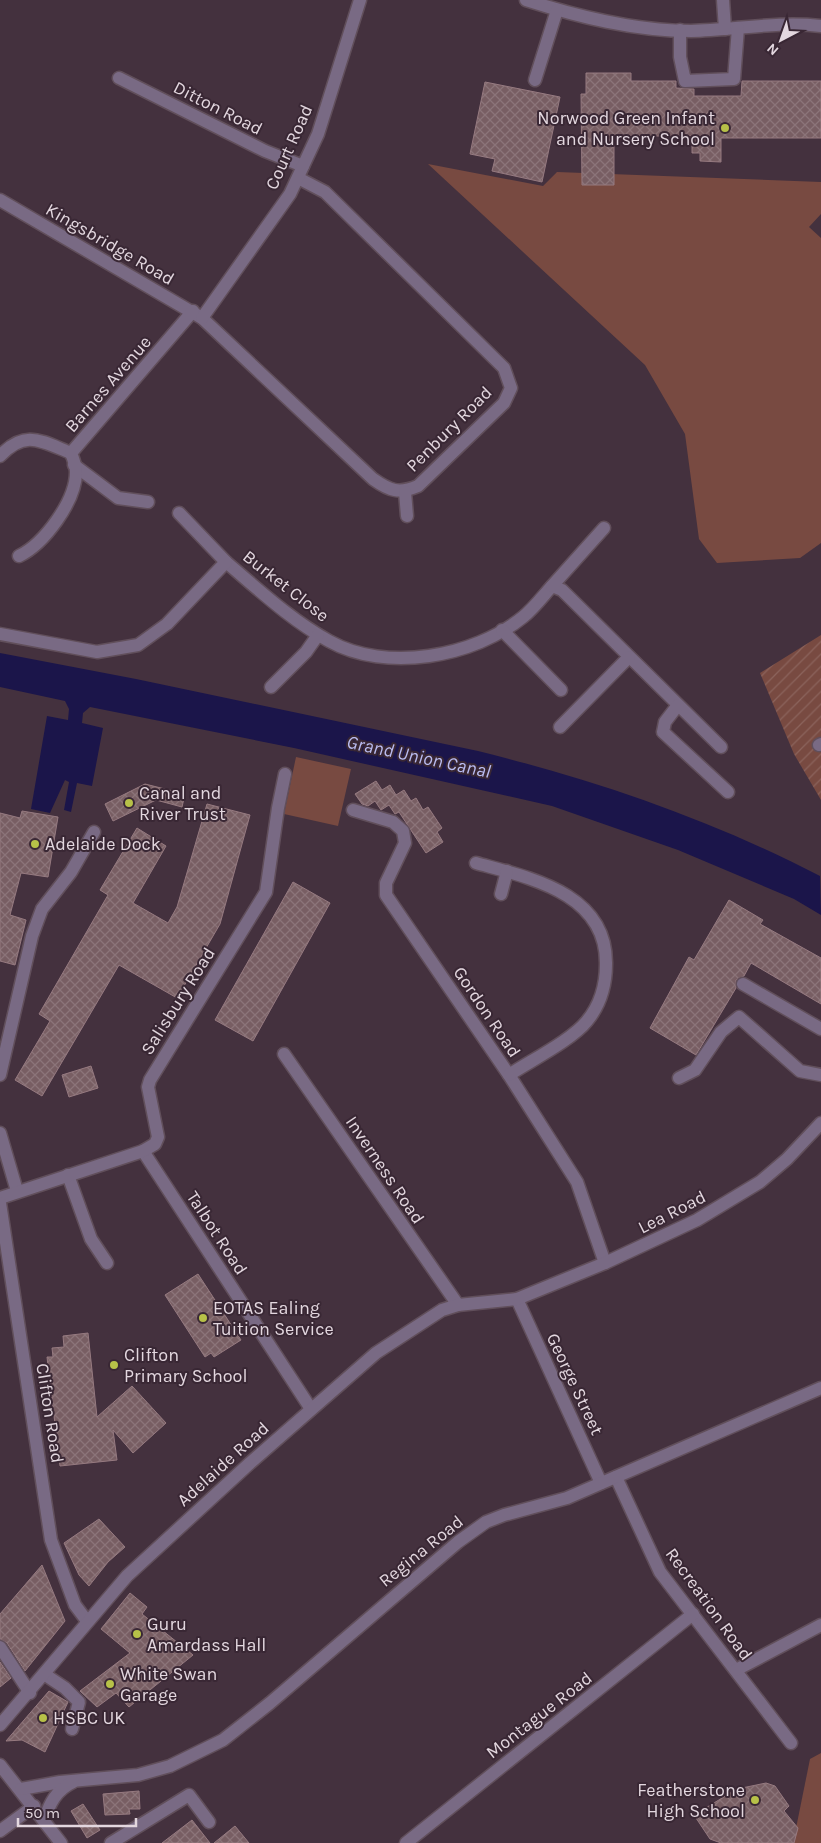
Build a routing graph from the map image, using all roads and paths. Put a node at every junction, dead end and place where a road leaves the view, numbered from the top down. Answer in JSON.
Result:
{"nodes":[{"id":1,"x":360,"y":0,"type":"edge"},
{"id":2,"x":526,"y":0,"type":"edge"},
{"id":3,"x":723,"y":0,"type":"edge"},
{"id":4,"x":557,"y":10,"type":"junction"},
{"id":5,"x":821,"y":26,"type":"edge"},
{"id":6,"x":731,"y":29,"type":"junction"},
{"id":7,"x":680,"y":30,"type":"junction"},
{"id":8,"x":119,"y":78,"type":"dead end"},
{"id":9,"x":536,"y":80,"type":"dead end"},
{"id":10,"x":301,"y":172,"type":"junction"},
{"id":11,"x":0,"y":200,"type":"edge"},
{"id":12,"x":198,"y":314,"type":"junction"},
{"id":13,"x":71,"y":452,"type":"junction"},
{"id":14,"x":0,"y":456,"type":"edge"},
{"id":15,"x":74,"y":465,"type":"junction"},
{"id":16,"x":405,"y":492,"type":"junction"},
{"id":17,"x":148,"y":502,"type":"dead end"},
{"id":18,"x":179,"y":513,"type":"dead end"},
{"id":19,"x":407,"y":516,"type":"dead end"},
{"id":20,"x":604,"y":528,"type":"dead end"},
{"id":21,"x":19,"y":556,"type":"dead end"},
{"id":22,"x":226,"y":562,"type":"junction"},
{"id":23,"x":552,"y":586,"type":"junction"},
{"id":24,"x":502,"y":630,"type":"junction"},
{"id":25,"x":0,"y":634,"type":"edge"},
{"id":26,"x":318,"y":635,"type":"junction"},
{"id":27,"x":629,"y":657,"type":"junction"},
{"id":28,"x":271,"y":687,"type":"dead end"},
{"id":29,"x":562,"y":690,"type":"dead end"},
{"id":30,"x":682,"y":709,"type":"junction"},
{"id":31,"x":560,"y":727,"type":"dead end"},
{"id":32,"x":721,"y":747,"type":"dead end"},
{"id":33,"x":285,"y":774,"type":"dead end"},
{"id":34,"x":728,"y":792,"type":"dead end"},
{"id":35,"x":353,"y":810,"type":"dead end"},
{"id":36,"x":94,"y":832,"type":"dead end"},
{"id":37,"x":476,"y":863,"type":"dead end"},
{"id":38,"x":507,"y":871,"type":"junction"},
{"id":39,"x":501,"y":894,"type":"dead end"},
{"id":40,"x":743,"y":984,"type":"dead end"},
{"id":41,"x":821,"y":1029,"type":"edge"},
{"id":42,"x":284,"y":1054,"type":"dead end"},
{"id":43,"x":0,"y":1075,"type":"edge"},
{"id":44,"x":509,"y":1075,"type":"junction"},
{"id":45,"x":821,"y":1075,"type":"edge"},
{"id":46,"x":679,"y":1078,"type":"dead end"},
{"id":47,"x":821,"y":1123,"type":"edge"},
{"id":48,"x":0,"y":1133,"type":"edge"},
{"id":49,"x":143,"y":1151,"type":"junction"},
{"id":50,"x":68,"y":1175,"type":"junction"},
{"id":51,"x":17,"y":1191,"type":"junction"},
{"id":52,"x":0,"y":1198,"type":"edge"},
{"id":53,"x":0,"y":1203,"type":"edge"},
{"id":54,"x":107,"y":1263,"type":"dead end"},
{"id":55,"x":605,"y":1263,"type":"junction"},
{"id":56,"x":517,"y":1300,"type":"junction"},
{"id":57,"x":458,"y":1305,"type":"junction"},
{"id":58,"x":821,"y":1388,"type":"edge"},
{"id":59,"x":311,"y":1409,"type":"junction"},
{"id":60,"x":616,"y":1477,"type":"junction"},
{"id":61,"x":601,"y":1483,"type":"junction"},
{"id":62,"x":692,"y":1614,"type":"junction"},
{"id":63,"x":87,"y":1621,"type":"junction"},
{"id":64,"x":821,"y":1625,"type":"edge"},
{"id":65,"x":0,"y":1647,"type":"edge"},
{"id":66,"x":736,"y":1670,"type":"junction"},
{"id":67,"x":44,"y":1674,"type":"junction"},
{"id":68,"x":30,"y":1693,"type":"junction"},
{"id":69,"x":0,"y":1724,"type":"edge"},
{"id":70,"x":72,"y":1729,"type":"dead end"},
{"id":71,"x":791,"y":1743,"type":"dead end"},
{"id":72,"x":0,"y":1765,"type":"edge"},
{"id":73,"x":73,"y":1782,"type":"junction"},
{"id":74,"x":21,"y":1789,"type":"junction"},
{"id":75,"x":34,"y":1806,"type":"junction"},
{"id":76,"x":44,"y":1820,"type":"junction"},
{"id":77,"x":209,"y":1822,"type":"dead end"},
{"id":78,"x":0,"y":1831,"type":"edge"},
{"id":79,"x":61,"y":1843,"type":"edge"},
{"id":80,"x":111,"y":1843,"type":"edge"},
{"id":81,"x":406,"y":1843,"type":"edge"}],
"edges":[{"from":1,"to":10,"type":"street","name":"Court Road"},
{"from":2,"to":4,"type":"street"},
{"from":3,"to":6,"type":"street"},
{"from":4,"to":7,"type":"street"},
{"from":4,"to":9,"type":"street"},
{"from":5,"to":6,"type":"street"},
{"from":6,"to":7,"type":"street"},
{"from":6,"to":7,"type":"street"},
{"from":8,"to":10,"type":"street","name":"Ditton Road"},
{"from":10,"to":12,"type":"street","name":"Court Road"},
{"from":10,"to":16,"type":"street","name":"Penbury Road"},
{"from":11,"to":12,"type":"street","name":"Kingsbridge Road"},
{"from":12,"to":13,"type":"street","name":"Barnes Avenue"},
{"from":12,"to":16,"type":"street","name":"Penbury Road"},
{"from":13,"to":14,"type":"street"},
{"from":13,"to":15,"type":"street","name":"Barnes Avenue"},
{"from":15,"to":17,"type":"street"},
{"from":15,"to":21,"type":"street","name":"Barnes Avenue"},
{"from":16,"to":19,"type":"street"},
{"from":18,"to":22,"type":"street","name":"Burket Close"},
{"from":20,"to":23,"type":"street","name":"Burket Close"},
{"from":22,"to":25,"type":"street","name":"Burket Close"},
{"from":22,"to":26,"type":"street","name":"Burket Close"},
{"from":23,"to":24,"type":"street","name":"Burket Close"},
{"from":23,"to":27,"type":"street"},
{"from":24,"to":26,"type":"street","name":"Burket Close"},
{"from":24,"to":29,"type":"street"},
{"from":26,"to":28,"type":"street"},
{"from":27,"to":30,"type":"street"},
{"from":27,"to":31,"type":"street"},
{"from":30,"to":32,"type":"street"},
{"from":30,"to":34,"type":"street"},
{"from":33,"to":49,"type":"street","name":"Salisbury Road"},
{"from":35,"to":44,"type":"street","name":"Gordon Road"},
{"from":36,"to":43,"type":"street"},
{"from":37,"to":38,"type":"street"},
{"from":38,"to":39,"type":"street"},
{"from":38,"to":44,"type":"street"},
{"from":40,"to":41,"type":"street"},
{"from":42,"to":57,"type":"street","name":"Inverness Road"},
{"from":44,"to":55,"type":"street","name":"Gordon Road"},
{"from":45,"to":46,"type":"street"},
{"from":47,"to":55,"type":"street","name":"Lea Road"},
{"from":48,"to":51,"type":"street"},
{"from":49,"to":50,"type":"street"},
{"from":49,"to":59,"type":"street","name":"Talbot Road"},
{"from":50,"to":51,"type":"street"},
{"from":50,"to":54,"type":"street"},
{"from":51,"to":52,"type":"street"},
{"from":53,"to":63,"type":"street","name":"Clifton Road"},
{"from":55,"to":56,"type":"street","name":"Lea Road"},
{"from":56,"to":57,"type":"street","name":"Adelaide Road"},
{"from":56,"to":61,"type":"street","name":"George Street"},
{"from":57,"to":59,"type":"street","name":"Adelaide Road"},
{"from":58,"to":60,"type":"street","name":"Regina Road"},
{"from":59,"to":63,"type":"street","name":"Adelaide Road"},
{"from":60,"to":61,"type":"street","name":"Regina Road"},
{"from":60,"to":62,"type":"street","name":"Recreation Road"},
{"from":61,"to":73,"type":"street","name":"Regina Road"},
{"from":62,"to":66,"type":"street","name":"Recreation Road"},
{"from":62,"to":81,"type":"street","name":"Montague Road"},
{"from":63,"to":67,"type":"street","name":"Adelaide Road"},
{"from":64,"to":66,"type":"street"},
{"from":65,"to":68,"type":"street"},
{"from":66,"to":71,"type":"street","name":"Recreation Road"},
{"from":67,"to":68,"type":"street","name":"Adelaide Road"},
{"from":67,"to":70,"type":"street"},
{"from":68,"to":69,"type":"street","name":"Adelaide Road"},
{"from":72,"to":74,"type":"street"},
{"from":73,"to":74,"type":"street","name":"Regina Road"},
{"from":73,"to":76,"type":"street"},
{"from":74,"to":75,"type":"street"},
{"from":75,"to":76,"type":"street"},
{"from":75,"to":78,"type":"street"},
{"from":76,"to":79,"type":"street"},
{"from":77,"to":80,"type":"street"}]}
